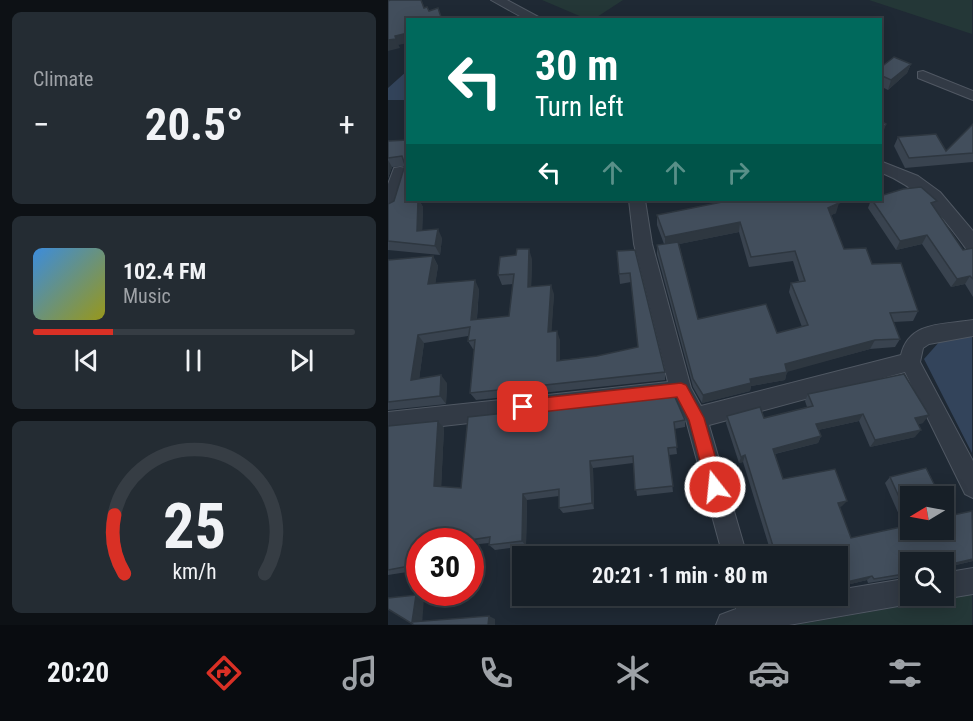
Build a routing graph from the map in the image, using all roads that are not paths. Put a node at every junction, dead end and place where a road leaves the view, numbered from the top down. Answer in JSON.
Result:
{"nodes":[{"id":1,"x":497,"y":0,"type":"edge"},
{"id":2,"x":534,"y":18,"type":"edge"},
{"id":3,"x":923,"y":75,"type":"dead end"},
{"id":4,"x":973,"y":96,"type":"edge"},
{"id":5,"x":882,"y":166,"type":"edge"},
{"id":6,"x":398,"y":170,"type":"edge"},
{"id":7,"x":637,"y":201,"type":"edge"},
{"id":8,"x":388,"y":209,"type":"edge"},
{"id":9,"x":973,"y":245,"type":"edge"},
{"id":10,"x":973,"y":327,"type":"edge"},
{"id":11,"x":910,"y":362,"type":"junction"},
{"id":12,"x":681,"y":390,"type":"junction"},
{"id":13,"x":696,"y":418,"type":"junction"},
{"id":14,"x":388,"y":422,"type":"edge"},
{"id":15,"x":973,"y":486,"type":"edge"},
{"id":16,"x":732,"y":546,"type":"edge"},
{"id":17,"x":973,"y":581,"type":"edge"},
{"id":18,"x":954,"y":584,"type":"edge"},
{"id":19,"x":900,"y":593,"type":"edge"},
{"id":20,"x":745,"y":616,"type":"edge"}],
"edges":[{"from":1,"to":2,"type":"street"},
{"from":3,"to":4,"type":"street"},
{"from":5,"to":9,"type":"street"},
{"from":6,"to":8,"type":"street"},
{"from":7,"to":12,"type":"street"},
{"from":10,"to":11,"type":"street"},
{"from":11,"to":13,"type":"street"},
{"from":11,"to":15,"type":"street"},
{"from":12,"to":13,"type":"street"},
{"from":12,"to":14,"type":"street"},
{"from":13,"to":16,"type":"street"},
{"from":17,"to":18,"type":"street"},
{"from":19,"to":20,"type":"street"}]}
